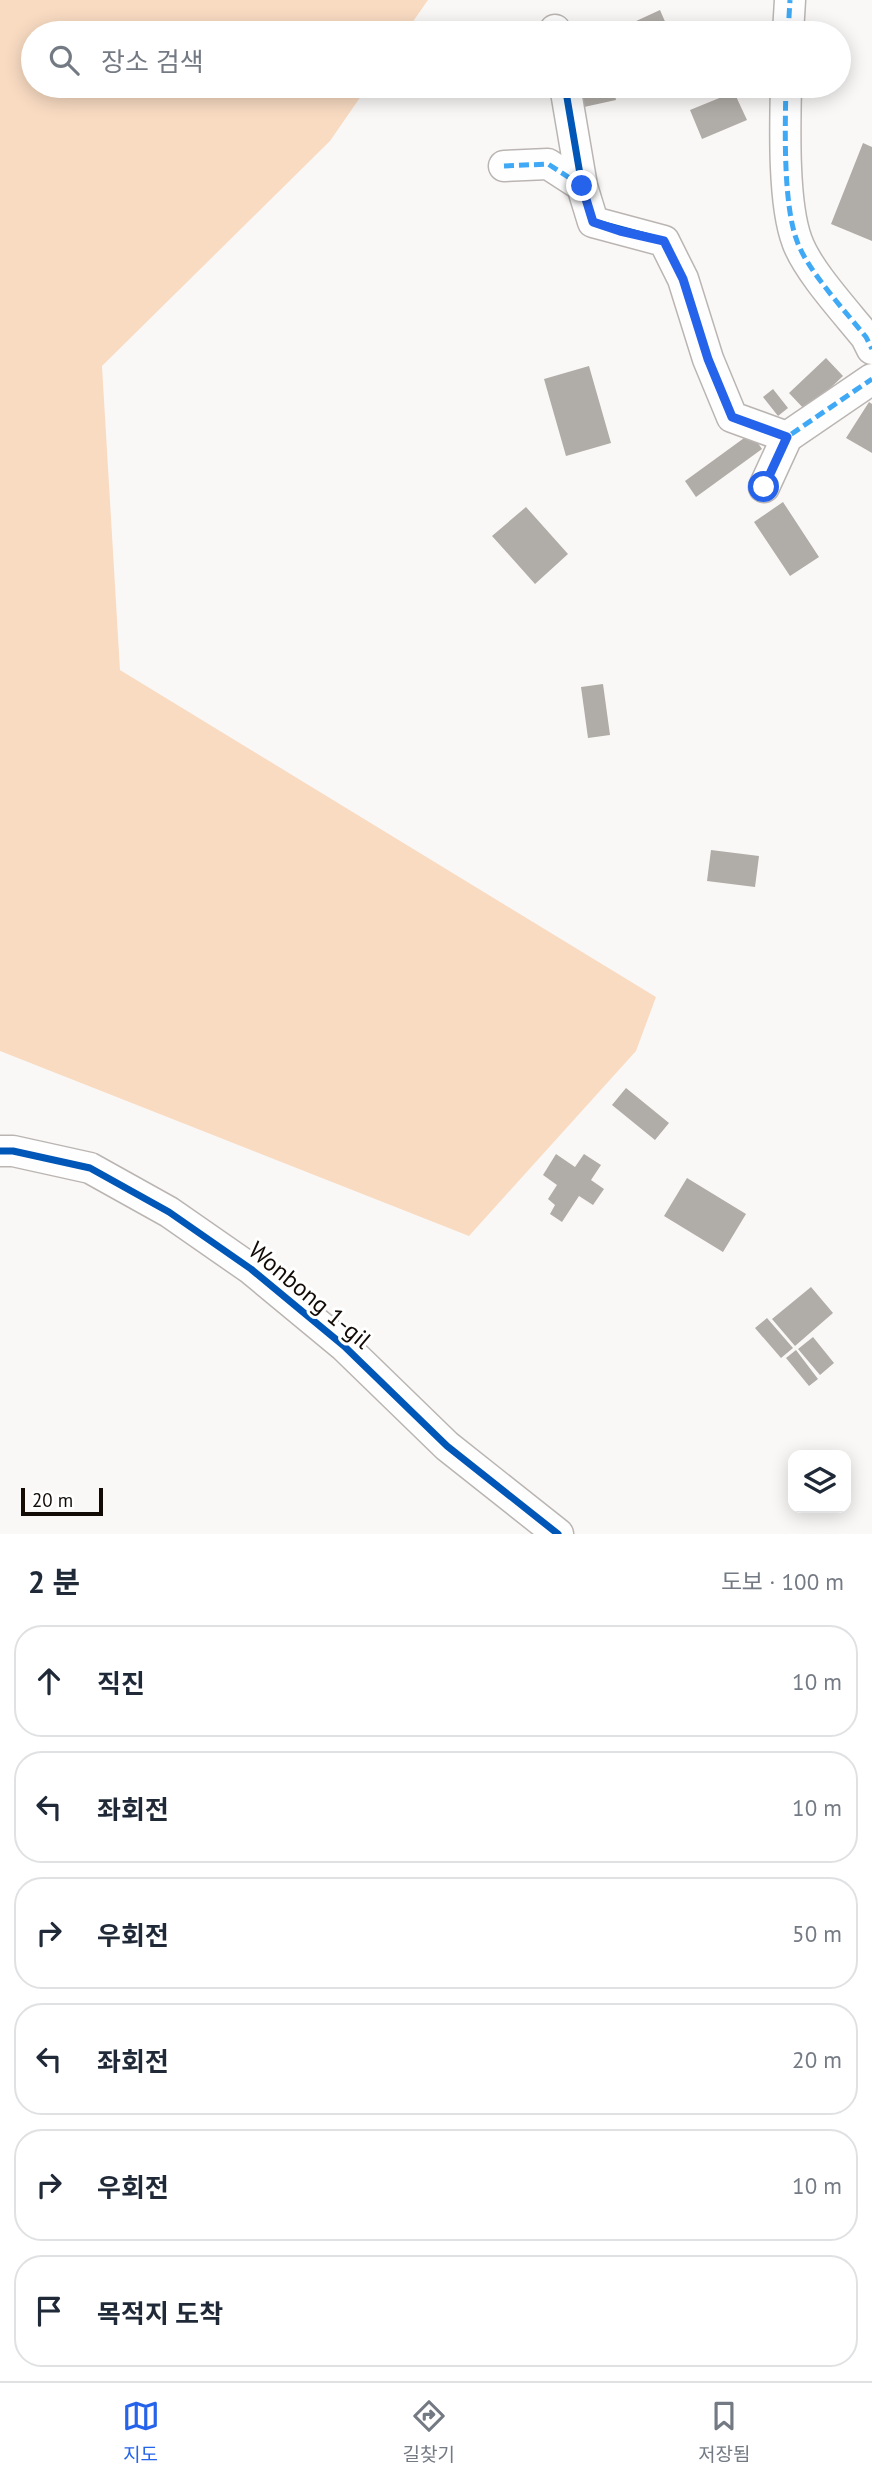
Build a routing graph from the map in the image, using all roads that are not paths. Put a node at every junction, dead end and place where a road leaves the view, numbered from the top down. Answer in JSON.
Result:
{"nodes":[{"id":1,"x":790,"y":0,"type":"edge"},
{"id":2,"x":789,"y":21,"type":"edge"},
{"id":3,"x":567,"y":98,"type":"edge"},
{"id":4,"x":786,"y":98,"type":"edge"},
{"id":5,"x":504,"y":166,"type":"dead end"},
{"id":6,"x":582,"y":186,"type":"junction"},
{"id":7,"x":872,"y":349,"type":"edge"},
{"id":8,"x":872,"y":379,"type":"edge"},
{"id":9,"x":787,"y":437,"type":"junction"},
{"id":10,"x":764,"y":487,"type":"dead end"},
{"id":11,"x":0,"y":1150,"type":"edge"},
{"id":12,"x":558,"y":1534,"type":"edge"}],
"edges":[{"from":1,"to":2,"type":"street"},
{"from":3,"to":6,"type":"street"},
{"from":4,"to":7,"type":"street"},
{"from":5,"to":6,"type":"street"},
{"from":6,"to":9,"type":"street"},
{"from":8,"to":9,"type":"street"},
{"from":9,"to":10,"type":"street"},
{"from":11,"to":12,"type":"street","name":"Wonbong 1-gil"}]}
